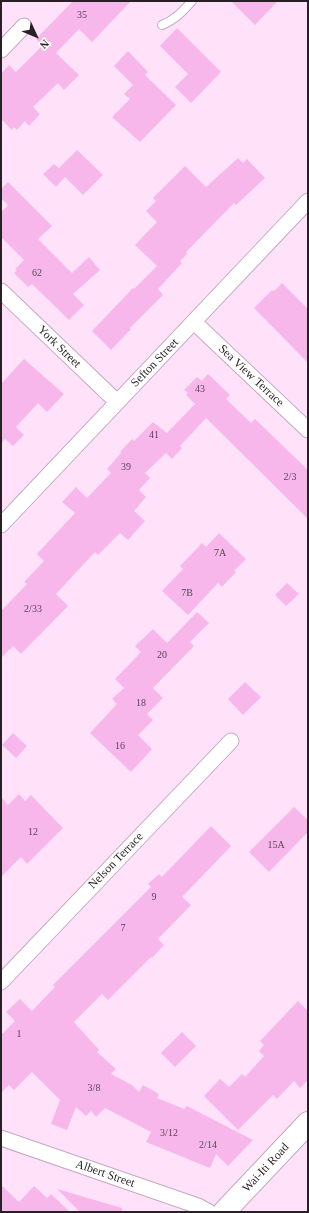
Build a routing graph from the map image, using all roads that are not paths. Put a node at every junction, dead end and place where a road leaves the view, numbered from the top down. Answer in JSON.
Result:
{"nodes":[{"id":1,"x":192,"y":1,"type":"edge"},
{"id":2,"x":162,"y":25,"type":"dead end"},
{"id":3,"x":24,"y":26,"type":"dead end"},
{"id":4,"x":1,"y":50,"type":"edge"},
{"id":5,"x":308,"y":201,"type":"edge"},
{"id":6,"x":1,"y":292,"type":"edge"},
{"id":7,"x":194,"y":322,"type":"junction"},
{"id":8,"x":117,"y":402,"type":"junction"},
{"id":9,"x":308,"y":430,"type":"edge"},
{"id":10,"x":1,"y":525,"type":"edge"},
{"id":11,"x":231,"y":740,"type":"dead end"},
{"id":12,"x":1,"y":982,"type":"edge"},
{"id":13,"x":308,"y":1123,"type":"edge"},
{"id":14,"x":1,"y":1138,"type":"edge"},
{"id":15,"x":209,"y":1212,"type":"edge"},
{"id":16,"x":224,"y":1212,"type":"edge"}],
"edges":[{"from":1,"to":2,"type":"lane"},
{"from":3,"to":4,"type":"street"},
{"from":5,"to":7,"type":"street","name":"Sefton Street"},
{"from":6,"to":8,"type":"street","name":"York Street"},
{"from":7,"to":8,"type":"street","name":"Sefton Street"},
{"from":7,"to":9,"type":"street","name":"Sea View Terrace"},
{"from":8,"to":10,"type":"street","name":"Sefton Street"},
{"from":11,"to":12,"type":"street","name":"Nelson Terrace"},
{"from":13,"to":16,"type":"main road","name":"Wai-Iti Road"},
{"from":14,"to":15,"type":"street","name":"Albert Street"}]}
